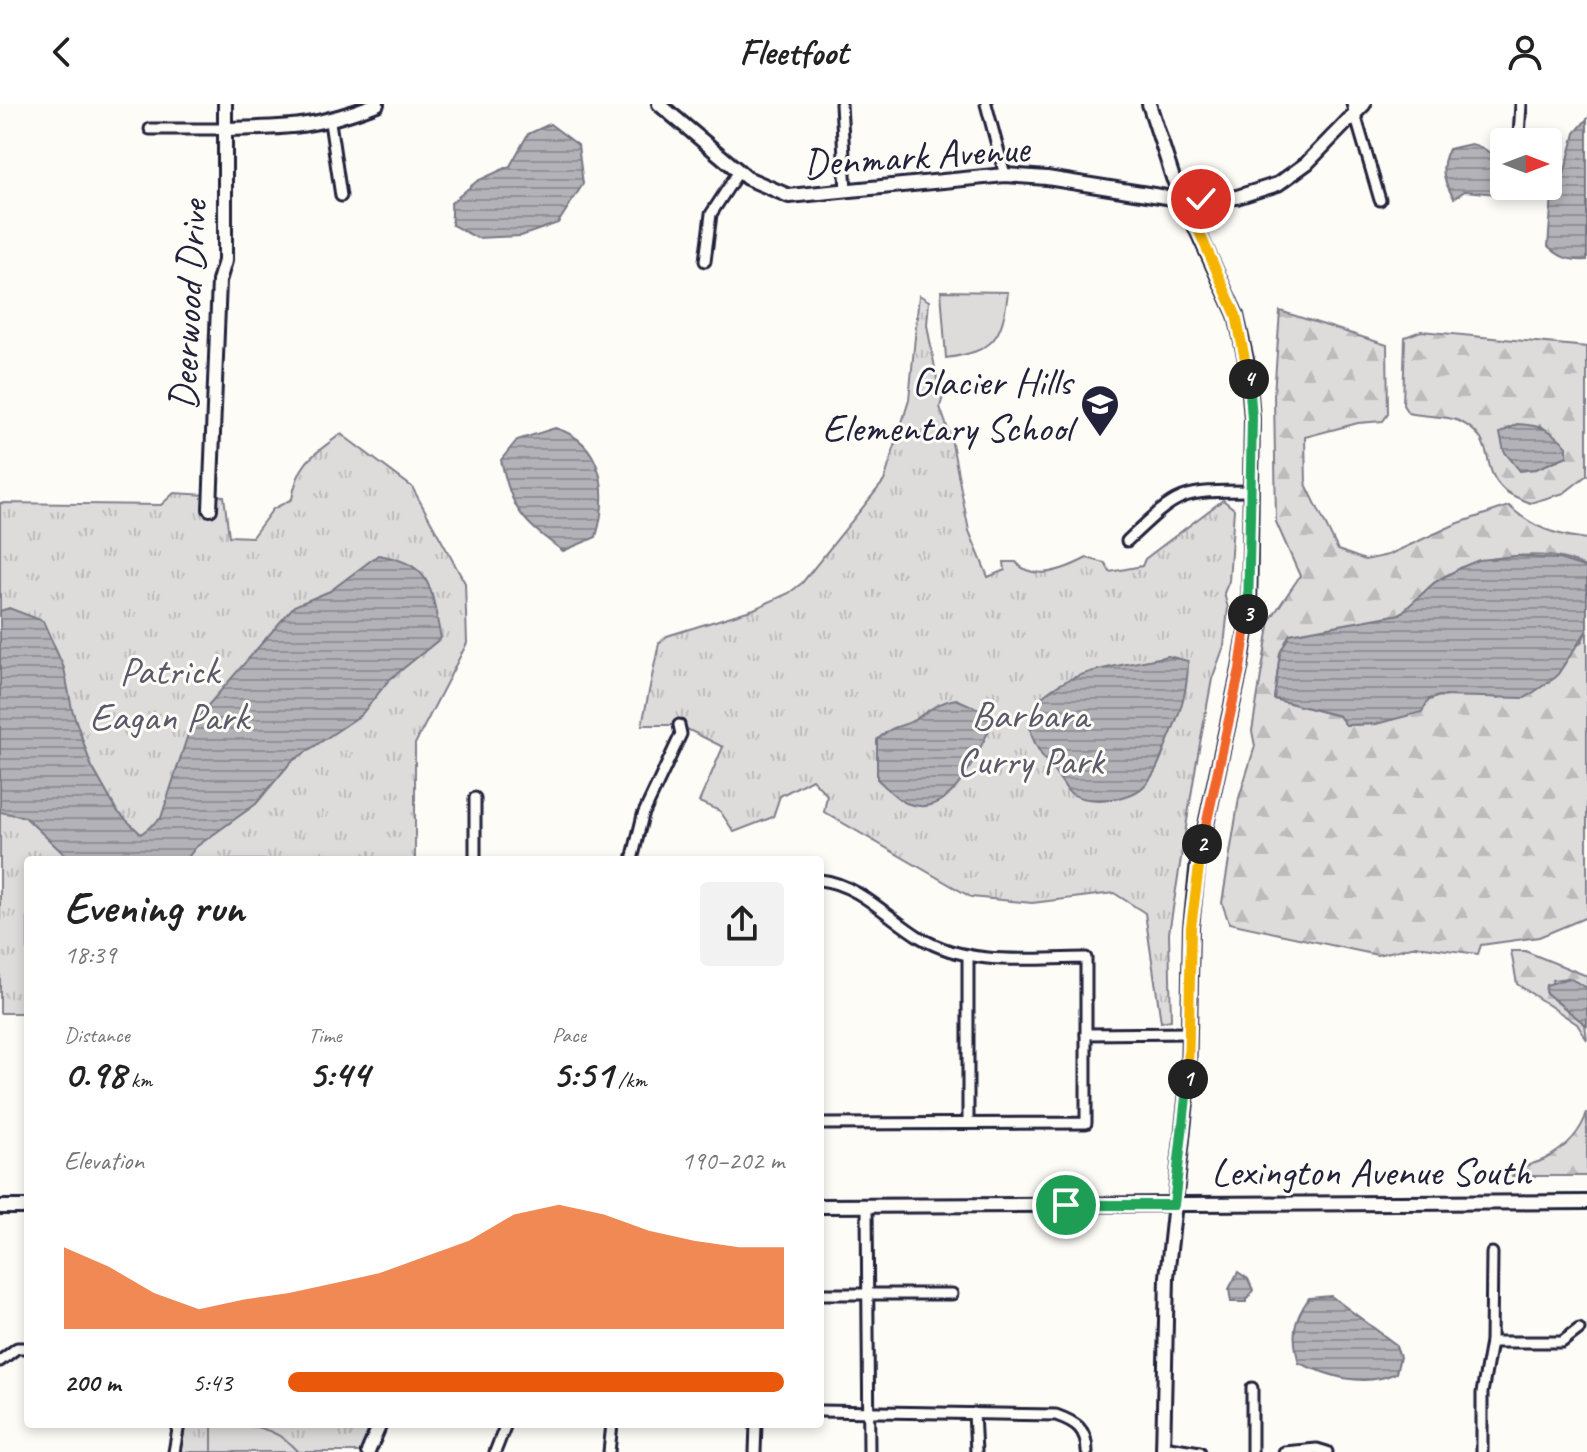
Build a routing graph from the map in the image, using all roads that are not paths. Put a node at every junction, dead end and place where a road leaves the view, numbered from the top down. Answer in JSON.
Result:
{"nodes":[{"id":1,"x":225,"y":104,"type":"edge"},
{"id":2,"x":377,"y":104,"type":"edge"},
{"id":3,"x":659,"y":104,"type":"edge"},
{"id":4,"x":841,"y":104,"type":"edge"},
{"id":5,"x":986,"y":104,"type":"edge"},
{"id":6,"x":1149,"y":104,"type":"edge"},
{"id":7,"x":1521,"y":104,"type":"edge"},
{"id":8,"x":1357,"y":107,"type":"edge"},
{"id":9,"x":330,"y":122,"type":"junction"},
{"id":10,"x":1520,"y":128,"type":"edge"},
{"id":11,"x":150,"y":129,"type":"dead end"},
{"id":12,"x":225,"y":129,"type":"junction"},
{"id":13,"x":739,"y":171,"type":"junction"},
{"id":14,"x":1005,"y":175,"type":"junction"},
{"id":15,"x":846,"y":191,"type":"junction"},
{"id":16,"x":341,"y":196,"type":"dead end"},
{"id":17,"x":1185,"y":200,"type":"junction"},
{"id":18,"x":1380,"y":200,"type":"dead end"},
{"id":19,"x":705,"y":261,"type":"dead end"},
{"id":20,"x":1251,"y":491,"type":"junction"},
{"id":21,"x":210,"y":509,"type":"dead end"},
{"id":22,"x":1127,"y":541,"type":"dead end"},
{"id":23,"x":679,"y":725,"type":"dead end"},
{"id":24,"x":475,"y":798,"type":"dead end"},
{"id":25,"x":475,"y":856,"type":"edge"},
{"id":26,"x":633,"y":856,"type":"edge"},
{"id":27,"x":824,"y":881,"type":"edge"},
{"id":28,"x":968,"y":955,"type":"junction"},
{"id":29,"x":1190,"y":1033,"type":"junction"},
{"id":30,"x":1086,"y":1034,"type":"junction"},
{"id":31,"x":968,"y":1123,"type":"junction"},
{"id":32,"x":824,"y":1124,"type":"edge"},
{"id":33,"x":1587,"y":1202,"type":"edge"},
{"id":34,"x":1174,"y":1205,"type":"junction"},
{"id":35,"x":824,"y":1206,"type":"edge"},
{"id":36,"x":867,"y":1206,"type":"junction"},
{"id":37,"x":0,"y":1207,"type":"edge"},
{"id":38,"x":24,"y":1207,"type":"edge"},
{"id":39,"x":1492,"y":1253,"type":"dead end"},
{"id":40,"x":824,"y":1294,"type":"edge"},
{"id":41,"x":867,"y":1294,"type":"junction"},
{"id":42,"x":952,"y":1294,"type":"dead end"},
{"id":43,"x":1579,"y":1329,"type":"dead end"},
{"id":44,"x":1491,"y":1342,"type":"junction"},
{"id":45,"x":24,"y":1348,"type":"edge"},
{"id":46,"x":0,"y":1361,"type":"edge"},
{"id":47,"x":1252,"y":1388,"type":"dead end"},
{"id":48,"x":824,"y":1411,"type":"edge"},
{"id":49,"x":868,"y":1412,"type":"junction"},
{"id":50,"x":974,"y":1413,"type":"junction"},
{"id":51,"x":178,"y":1428,"type":"edge"},
{"id":52,"x":378,"y":1428,"type":"edge"},
{"id":53,"x":504,"y":1428,"type":"edge"},
{"id":54,"x":612,"y":1428,"type":"edge"},
{"id":55,"x":756,"y":1428,"type":"edge"},
{"id":56,"x":1163,"y":1449,"type":"edge"},
{"id":57,"x":174,"y":1452,"type":"edge"},
{"id":58,"x":368,"y":1452,"type":"edge"},
{"id":59,"x":495,"y":1452,"type":"edge"},
{"id":60,"x":609,"y":1452,"type":"edge"},
{"id":61,"x":755,"y":1452,"type":"edge"},
{"id":62,"x":869,"y":1452,"type":"edge"},
{"id":63,"x":976,"y":1452,"type":"edge"},
{"id":64,"x":1087,"y":1452,"type":"edge"},
{"id":65,"x":1200,"y":1452,"type":"edge"},
{"id":66,"x":1252,"y":1452,"type":"edge"},
{"id":67,"x":1284,"y":1452,"type":"edge"},
{"id":68,"x":1327,"y":1452,"type":"edge"},
{"id":69,"x":1482,"y":1452,"type":"edge"}],
"edges":[{"from":1,"to":12,"type":"street","name":"Deerwood Drive"},
{"from":2,"to":9,"type":"street"},
{"from":3,"to":13,"type":"street","name":"Denmark Avenue"},
{"from":4,"to":15,"type":"street"},
{"from":5,"to":14,"type":"street"},
{"from":6,"to":17,"type":"street"},
{"from":7,"to":10,"type":"street"},
{"from":8,"to":17,"type":"street","name":"Denmark Avenue"},
{"from":8,"to":18,"type":"street"},
{"from":9,"to":12,"type":"street"},
{"from":9,"to":16,"type":"street"},
{"from":11,"to":12,"type":"street"},
{"from":12,"to":21,"type":"street","name":"Deerwood Drive"},
{"from":13,"to":15,"type":"street","name":"Denmark Avenue"},
{"from":13,"to":19,"type":"street"},
{"from":14,"to":15,"type":"street","name":"Denmark Avenue"},
{"from":14,"to":17,"type":"street","name":"Denmark Avenue"},
{"from":17,"to":20,"type":"street"},
{"from":20,"to":22,"type":"street"},
{"from":20,"to":29,"type":"street"},
{"from":23,"to":26,"type":"street"},
{"from":24,"to":25,"type":"street"},
{"from":27,"to":28,"type":"street"},
{"from":28,"to":30,"type":"street"},
{"from":28,"to":31,"type":"street"},
{"from":29,"to":30,"type":"street"},
{"from":29,"to":34,"type":"street"},
{"from":30,"to":31,"type":"street"},
{"from":31,"to":32,"type":"street"},
{"from":33,"to":34,"type":"street","name":"Lexington Avenue South"},
{"from":34,"to":36,"type":"street","name":"Lexington Avenue South"},
{"from":34,"to":56,"type":"street"},
{"from":35,"to":36,"type":"street","name":"Lexington Avenue South"},
{"from":36,"to":41,"type":"street"},
{"from":37,"to":38,"type":"street"},
{"from":39,"to":44,"type":"street"},
{"from":40,"to":41,"type":"street"},
{"from":41,"to":42,"type":"street"},
{"from":41,"to":49,"type":"street"},
{"from":43,"to":44,"type":"street"},
{"from":44,"to":69,"type":"street"},
{"from":45,"to":46,"type":"street"},
{"from":47,"to":66,"type":"street"},
{"from":48,"to":49,"type":"street"},
{"from":49,"to":50,"type":"street"},
{"from":49,"to":62,"type":"street"},
{"from":50,"to":63,"type":"street"},
{"from":50,"to":64,"type":"street"},
{"from":51,"to":57,"type":"street"},
{"from":52,"to":58,"type":"street"},
{"from":53,"to":59,"type":"street"},
{"from":54,"to":60,"type":"street"},
{"from":55,"to":61,"type":"street"},
{"from":56,"to":65,"type":"street"},
{"from":67,"to":68,"type":"street"}]}
